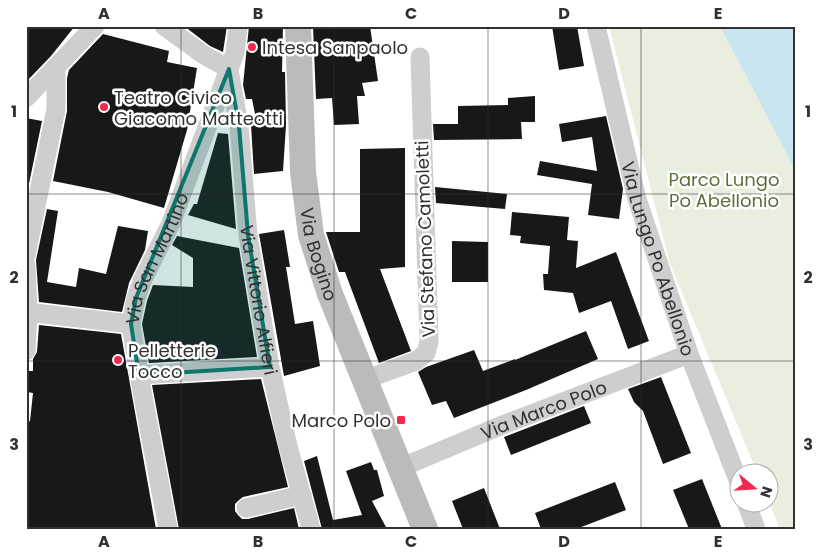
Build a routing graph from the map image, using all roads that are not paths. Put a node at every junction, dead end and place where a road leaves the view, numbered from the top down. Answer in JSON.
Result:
{"nodes":[{"id":1,"x":95,"y":26,"type":"edge"},
{"id":2,"x":164,"y":26,"type":"edge"},
{"id":3,"x":238,"y":26,"type":"edge"},
{"id":4,"x":298,"y":26,"type":"edge"},
{"id":5,"x":596,"y":26,"type":"edge"},
{"id":6,"x":420,"y":57,"type":"dead end"},
{"id":7,"x":56,"y":67,"type":"junction"},
{"id":8,"x":229,"y":69,"type":"junction"},
{"id":9,"x":26,"y":98,"type":"edge"},
{"id":10,"x":26,"y":255,"type":"edge"},
{"id":11,"x":26,"y":265,"type":"edge"},
{"id":12,"x":27,"y":312,"type":"edge"},
{"id":13,"x":131,"y":324,"type":"junction"},
{"id":14,"x":26,"y":351,"type":"edge"},
{"id":15,"x":689,"y":354,"type":"junction"},
{"id":16,"x":270,"y":367,"type":"junction"},
{"id":17,"x":139,"y":375,"type":"junction"},
{"id":18,"x":364,"y":380,"type":"junction"},
{"id":19,"x":731,"y":462,"type":"edge"},
{"id":20,"x":400,"y":468,"type":"junction"},
{"id":21,"x":302,"y":495,"type":"junction"},
{"id":22,"x":246,"y":508,"type":"dead end"},
{"id":23,"x":750,"y":512,"type":"edge"},
{"id":24,"x":168,"y":529,"type":"edge"},
{"id":25,"x":311,"y":529,"type":"edge"},
{"id":26,"x":424,"y":529,"type":"edge"},
{"id":27,"x":756,"y":529,"type":"edge"}],
"edges":[{"from":1,"to":7,"type":"street"},
{"from":2,"to":8,"type":"street"},
{"from":3,"to":8,"type":"street","name":"Via San Martino"},
{"from":4,"to":18,"type":"main road","name":"Via Bogino"},
{"from":5,"to":15,"type":"street","name":"Via Lungo Po Abellonio"},
{"from":6,"to":18,"type":"street","name":"Via Stefano Camoletti"},
{"from":7,"to":9,"type":"street"},
{"from":7,"to":10,"type":"street"},
{"from":8,"to":13,"type":"street","name":"Via San Martino"},
{"from":8,"to":16,"type":"street","name":"Via Vittorio Alfieri"},
{"from":11,"to":12,"type":"street"},
{"from":12,"to":13,"type":"street"},
{"from":12,"to":14,"type":"street"},
{"from":13,"to":17,"type":"street","name":"Via San Martino"},
{"from":15,"to":19,"type":"street","name":"Via Lungo Po Abellonio"},
{"from":15,"to":20,"type":"street","name":"Via Marco Polo"},
{"from":16,"to":17,"type":"street"},
{"from":16,"to":21,"type":"street","name":"Via Vittorio Alfieri"},
{"from":17,"to":24,"type":"street","name":"Via San Martino"},
{"from":18,"to":20,"type":"main road","name":"Via Bogino"},
{"from":20,"to":26,"type":"main road","name":"Via Bogino"},
{"from":21,"to":22,"type":"street"},
{"from":21,"to":25,"type":"street","name":"Via Vittorio Alfieri"},
{"from":23,"to":27,"type":"street"}]}
